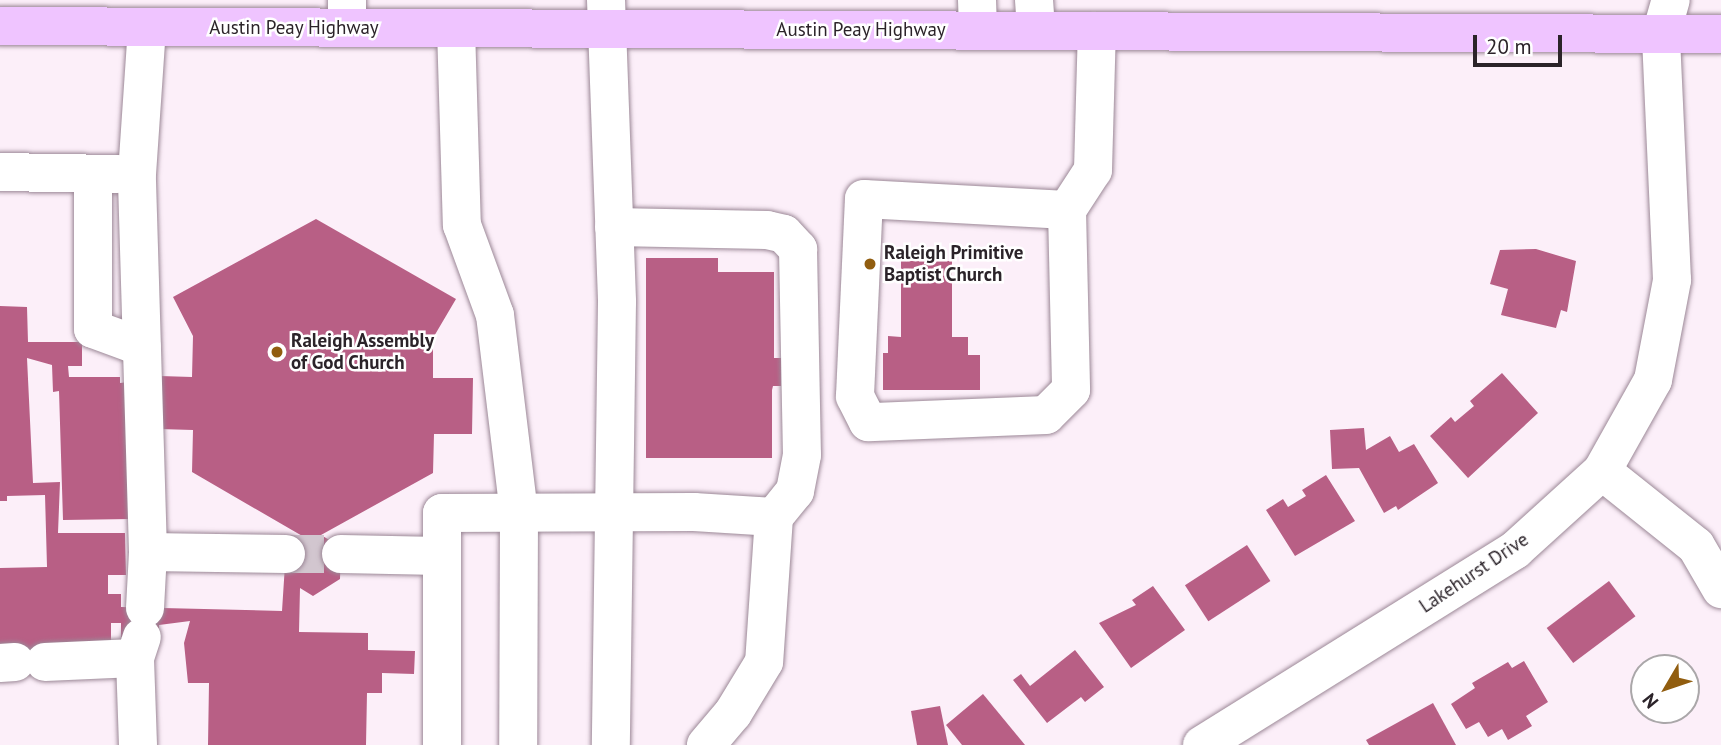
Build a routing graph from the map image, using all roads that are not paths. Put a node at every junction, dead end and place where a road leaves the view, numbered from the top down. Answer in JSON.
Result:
{"nodes":[{"id":1,"x":347,"y":14,"type":"edge"},
{"id":2,"x":606,"y":15,"type":"edge"},
{"id":3,"x":978,"y":15,"type":"edge"},
{"id":4,"x":1035,"y":15,"type":"edge"},
{"id":5,"x":1666,"y":17,"type":"edge"},
{"id":6,"x":0,"y":26,"type":"edge"},
{"id":7,"x":148,"y":27,"type":"junction"},
{"id":8,"x":456,"y":28,"type":"junction"},
{"id":9,"x":1097,"y":32,"type":"junction"},
{"id":10,"x":1721,"y":34,"type":"edge"},
{"id":11,"x":0,"y":172,"type":"edge"},
{"id":12,"x":93,"y":174,"type":"junction"},
{"id":13,"x":137,"y":174,"type":"junction"},
{"id":14,"x":1067,"y":210,"type":"junction"},
{"id":15,"x":614,"y":227,"type":"junction"},
{"id":16,"x":142,"y":347,"type":"junction"},
{"id":17,"x":1602,"y":471,"type":"junction"},
{"id":18,"x":519,"y":514,"type":"junction"},
{"id":19,"x":614,"y":515,"type":"junction"},
{"id":20,"x":774,"y":517,"type":"junction"},
{"id":21,"x":148,"y":552,"type":"junction"},
{"id":22,"x":286,"y":554,"type":"tunnel mouth"},
{"id":23,"x":341,"y":554,"type":"tunnel mouth"},
{"id":24,"x":440,"y":556,"type":"junction"},
{"id":25,"x":1721,"y":589,"type":"edge"},
{"id":26,"x":141,"y":634,"type":"junction"},
{"id":27,"x":20,"y":662,"type":"edge"},
{"id":28,"x":138,"y":745,"type":"edge"},
{"id":29,"x":442,"y":745,"type":"edge"},
{"id":30,"x":518,"y":745,"type":"edge"},
{"id":31,"x":611,"y":745,"type":"edge"},
{"id":32,"x":706,"y":745,"type":"edge"},
{"id":33,"x":1202,"y":745,"type":"edge"}],
"edges":[{"from":1,"to":7,"type":"main road","name":"Austin Peay Highway"},
{"from":1,"to":8,"type":"main road","name":"Austin Peay Highway"},
{"from":2,"to":3,"type":"main road","name":"Austin Peay Highway"},
{"from":2,"to":8,"type":"main road","name":"Austin Peay Highway"},
{"from":2,"to":15,"type":"street"},
{"from":3,"to":4,"type":"main road","name":"Austin Peay Highway"},
{"from":4,"to":9,"type":"main road","name":"Austin Peay Highway"},
{"from":5,"to":9,"type":"main road","name":"Austin Peay Highway"},
{"from":5,"to":10,"type":"main road","name":"Austin Peay Highway"},
{"from":5,"to":17,"type":"street","name":"Lakehurst Drive"},
{"from":6,"to":7,"type":"main road","name":"Austin Peay Highway"},
{"from":7,"to":13,"type":"street"},
{"from":8,"to":18,"type":"street"},
{"from":9,"to":14,"type":"street"},
{"from":11,"to":12,"type":"street"},
{"from":12,"to":13,"type":"street"},
{"from":12,"to":16,"type":"street"},
{"from":13,"to":16,"type":"street"},
{"from":14,"to":14,"type":"street"},
{"from":15,"to":19,"type":"street"},
{"from":15,"to":20,"type":"street"},
{"from":16,"to":21,"type":"street"},
{"from":17,"to":25,"type":"street"},
{"from":17,"to":33,"type":"street","name":"Lakehurst Drive"},
{"from":18,"to":19,"type":"street"},
{"from":18,"to":24,"type":"street"},
{"from":18,"to":30,"type":"street"},
{"from":19,"to":20,"type":"street"},
{"from":19,"to":31,"type":"street"},
{"from":20,"to":32,"type":"street"},
{"from":21,"to":22,"type":"street"},
{"from":21,"to":26,"type":"street"},
{"from":23,"to":24,"type":"street"},
{"from":24,"to":29,"type":"street"},
{"from":26,"to":27,"type":"street"},
{"from":26,"to":28,"type":"street"}]}
